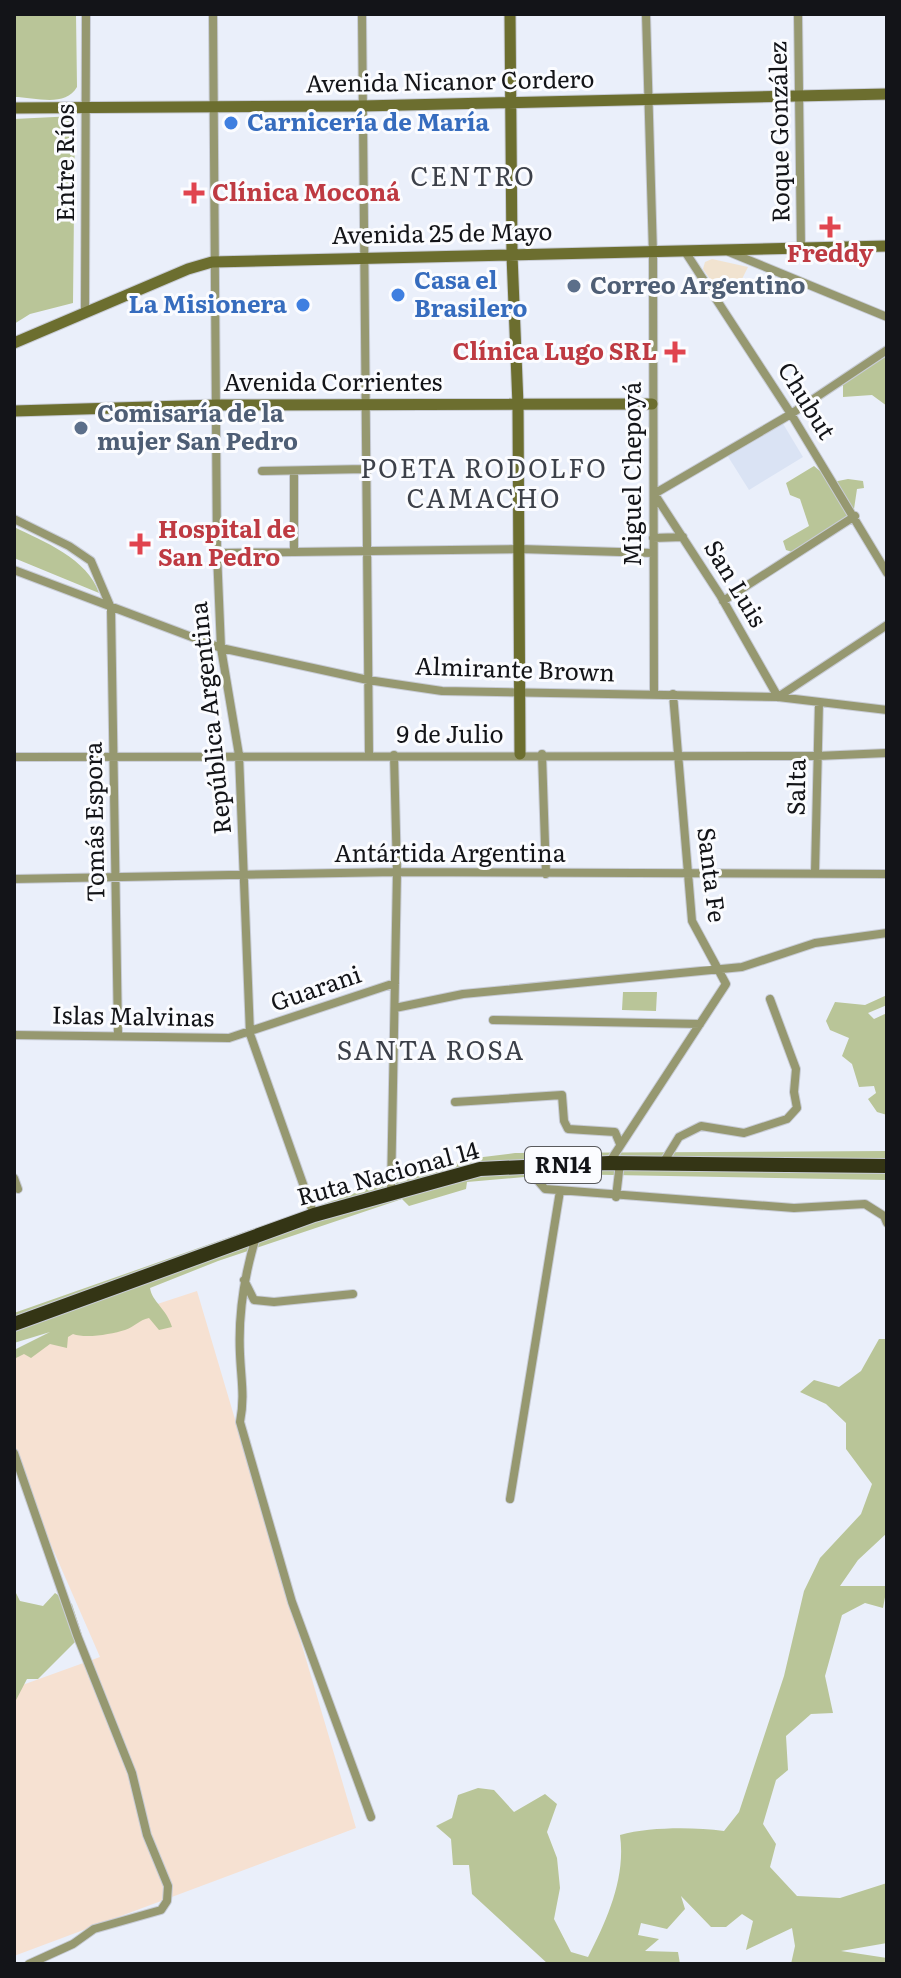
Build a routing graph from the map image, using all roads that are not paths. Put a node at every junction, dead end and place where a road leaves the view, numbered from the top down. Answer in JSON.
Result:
{"nodes":[{"id":1,"x":86,"y":14,"type":"edge"},
{"id":2,"x":213,"y":14,"type":"edge"},
{"id":3,"x":362,"y":14,"type":"edge"},
{"id":4,"x":510,"y":14,"type":"edge"},
{"id":5,"x":646,"y":14,"type":"edge"},
{"id":6,"x":798,"y":14,"type":"edge"},
{"id":7,"x":887,"y":94,"type":"edge"},
{"id":8,"x":798,"y":96,"type":"junction"},
{"id":9,"x":648,"y":100,"type":"junction"},
{"id":10,"x":510,"y":103,"type":"junction"},
{"id":11,"x":214,"y":106,"type":"junction"},
{"id":12,"x":362,"y":106,"type":"junction"},
{"id":13,"x":14,"y":108,"type":"edge"},
{"id":14,"x":87,"y":108,"type":"junction"},
{"id":15,"x":887,"y":246,"type":"edge"},
{"id":16,"x":801,"y":249,"type":"junction"},
{"id":17,"x":727,"y":251,"type":"junction"},
{"id":18,"x":686,"y":253,"type":"junction"},
{"id":19,"x":653,"y":254,"type":"junction"},
{"id":20,"x":512,"y":255,"type":"junction"},
{"id":21,"x":362,"y":256,"type":"junction"},
{"id":22,"x":212,"y":262,"type":"junction"},
{"id":23,"x":85,"y":312,"type":"junction"},
{"id":24,"x":887,"y":317,"type":"edge"},
{"id":25,"x":14,"y":343,"type":"edge"},
{"id":26,"x":887,"y":350,"type":"edge"},
{"id":27,"x":652,"y":404,"type":"junction"},
{"id":28,"x":217,"y":405,"type":"junction"},
{"id":29,"x":518,"y":405,"type":"junction"},
{"id":30,"x":366,"y":407,"type":"junction"},
{"id":31,"x":14,"y":411,"type":"edge"},
{"id":32,"x":791,"y":414,"type":"junction"},
{"id":33,"x":366,"y":469,"type":"junction"},
{"id":34,"x":262,"y":471,"type":"dead end"},
{"id":35,"x":294,"y":471,"type":"junction"},
{"id":36,"x":654,"y":494,"type":"junction"},
{"id":37,"x":855,"y":516,"type":"junction"},
{"id":38,"x":14,"y":519,"type":"edge"},
{"id":39,"x":683,"y":537,"type":"junction"},
{"id":40,"x":653,"y":538,"type":"junction"},
{"id":41,"x":520,"y":549,"type":"junction"},
{"id":42,"x":366,"y":550,"type":"junction"},
{"id":43,"x":294,"y":552,"type":"junction"},
{"id":44,"x":217,"y":553,"type":"junction"},
{"id":45,"x":653,"y":553,"type":"junction"},
{"id":46,"x":14,"y":570,"type":"edge"},
{"id":47,"x":887,"y":573,"type":"edge"},
{"id":48,"x":723,"y":601,"type":"junction"},
{"id":49,"x":111,"y":608,"type":"junction"},
{"id":50,"x":887,"y":625,"type":"edge"},
{"id":51,"x":221,"y":648,"type":"junction"},
{"id":52,"x":368,"y":680,"type":"junction"},
{"id":53,"x":519,"y":692,"type":"junction"},
{"id":54,"x":673,"y":694,"type":"junction"},
{"id":55,"x":654,"y":695,"type":"junction"},
{"id":56,"x":778,"y":697,"type":"junction"},
{"id":57,"x":819,"y":702,"type":"junction"},
{"id":58,"x":887,"y":710,"type":"edge"},
{"id":59,"x":887,"y":753,"type":"edge"},
{"id":60,"x":520,"y":754,"type":"junction"},
{"id":61,"x":542,"y":754,"type":"junction"},
{"id":62,"x":239,"y":755,"type":"junction"},
{"id":63,"x":369,"y":755,"type":"junction"},
{"id":64,"x":394,"y":755,"type":"junction"},
{"id":65,"x":679,"y":756,"type":"junction"},
{"id":66,"x":817,"y":756,"type":"junction"},
{"id":67,"x":14,"y":757,"type":"edge"},
{"id":68,"x":115,"y":758,"type":"junction"},
{"id":69,"x":397,"y":872,"type":"junction"},
{"id":70,"x":688,"y":872,"type":"junction"},
{"id":71,"x":815,"y":873,"type":"junction"},
{"id":72,"x":546,"y":874,"type":"junction"},
{"id":73,"x":887,"y":874,"type":"edge"},
{"id":74,"x":245,"y":876,"type":"junction"},
{"id":75,"x":116,"y":878,"type":"junction"},
{"id":76,"x":14,"y":879,"type":"edge"},
{"id":77,"x":887,"y":933,"type":"edge"},
{"id":78,"x":720,"y":969,"type":"junction"},
{"id":79,"x":395,"y":983,"type":"junction"},
{"id":80,"x":770,"y":999,"type":"dead end"},
{"id":81,"x":395,"y":1008,"type":"junction"},
{"id":82,"x":493,"y":1020,"type":"dead end"},
{"id":83,"x":700,"y":1024,"type":"junction"},
{"id":84,"x":118,"y":1034,"type":"junction"},
{"id":85,"x":250,"y":1034,"type":"junction"},
{"id":86,"x":14,"y":1035,"type":"edge"},
{"id":87,"x":455,"y":1102,"type":"dead end"},
{"id":88,"x":620,"y":1144,"type":"junction"},
{"id":89,"x":614,"y":1163,"type":"junction"},
{"id":90,"x":662,"y":1164,"type":"junction"},
{"id":91,"x":525,"y":1166,"type":"junction"},
{"id":92,"x":887,"y":1166,"type":"edge"},
{"id":93,"x":14,"y":1178,"type":"edge"},
{"id":94,"x":18,"y":1189,"type":"dead end"},
{"id":95,"x":391,"y":1191,"type":"junction"},
{"id":96,"x":560,"y":1191,"type":"junction"},
{"id":97,"x":616,"y":1197,"type":"junction"},
{"id":98,"x":314,"y":1215,"type":"junction"},
{"id":99,"x":887,"y":1223,"type":"edge"},
{"id":100,"x":256,"y":1236,"type":"junction"},
{"id":101,"x":243,"y":1279,"type":"junction"},
{"id":102,"x":353,"y":1294,"type":"dead end"},
{"id":103,"x":14,"y":1324,"type":"edge"},
{"id":104,"x":14,"y":1453,"type":"edge"},
{"id":105,"x":510,"y":1499,"type":"dead end"},
{"id":106,"x":371,"y":1817,"type":"dead end"},
{"id":107,"x":29,"y":1964,"type":"edge"}],
"edges":[{"from":1,"to":14,"type":"street","name":"Entre Ríos"},
{"from":2,"to":11,"type":"street","name":"República Argentina"},
{"from":3,"to":12,"type":"street"},
{"from":4,"to":10,"type":"main road"},
{"from":5,"to":9,"type":"street","name":"Miguel Chepoyá"},
{"from":6,"to":8,"type":"street","name":"Roque González"},
{"from":7,"to":8,"type":"main road","name":"Avenida Nicanor Cordero"},
{"from":8,"to":9,"type":"main road","name":"Avenida Nicanor Cordero"},
{"from":8,"to":16,"type":"street","name":"Roque González"},
{"from":9,"to":10,"type":"main road","name":"Avenida Nicanor Cordero"},
{"from":9,"to":19,"type":"street","name":"Miguel Chepoyá"},
{"from":10,"to":12,"type":"main road","name":"Avenida Nicanor Cordero"},
{"from":10,"to":20,"type":"main road"},
{"from":11,"to":12,"type":"main road","name":"Avenida Nicanor Cordero"},
{"from":11,"to":14,"type":"main road","name":"Avenida Nicanor Cordero"},
{"from":11,"to":22,"type":"street","name":"República Argentina"},
{"from":12,"to":21,"type":"street"},
{"from":13,"to":14,"type":"main road","name":"Avenida Nicanor Cordero"},
{"from":14,"to":23,"type":"street","name":"Entre Ríos"},
{"from":15,"to":16,"type":"main road","name":"Avenida 25 de Mayo"},
{"from":16,"to":17,"type":"main road","name":"Avenida 25 de Mayo"},
{"from":17,"to":18,"type":"main road","name":"Avenida 25 de Mayo"},
{"from":17,"to":24,"type":"street"},
{"from":18,"to":19,"type":"main road","name":"Avenida 25 de Mayo"},
{"from":18,"to":32,"type":"street","name":"Chubut"},
{"from":19,"to":20,"type":"main road","name":"Avenida 25 de Mayo"},
{"from":19,"to":27,"type":"street","name":"Miguel Chepoyá"},
{"from":20,"to":21,"type":"main road","name":"Avenida 25 de Mayo"},
{"from":20,"to":29,"type":"main road"},
{"from":21,"to":22,"type":"main road","name":"Avenida 25 de Mayo"},
{"from":21,"to":30,"type":"street"},
{"from":22,"to":23,"type":"main road","name":"Avenida 25 de Mayo"},
{"from":22,"to":28,"type":"street","name":"República Argentina"},
{"from":23,"to":25,"type":"main road","name":"Avenida 25 de Mayo"},
{"from":26,"to":32,"type":"street"},
{"from":27,"to":29,"type":"main road","name":"Avenida Corrientes"},
{"from":27,"to":36,"type":"street","name":"Miguel Chepoyá"},
{"from":28,"to":30,"type":"main road","name":"Avenida Corrientes"},
{"from":28,"to":31,"type":"main road","name":"Avenida Corrientes"},
{"from":28,"to":44,"type":"street","name":"República Argentina"},
{"from":29,"to":30,"type":"main road","name":"Avenida Corrientes"},
{"from":29,"to":41,"type":"main road"},
{"from":30,"to":33,"type":"street"},
{"from":32,"to":36,"type":"street"},
{"from":32,"to":37,"type":"street","name":"Chubut"},
{"from":33,"to":35,"type":"street"},
{"from":33,"to":42,"type":"street"},
{"from":34,"to":35,"type":"street"},
{"from":35,"to":43,"type":"street"},
{"from":36,"to":39,"type":"street","name":"San Luis"},
{"from":36,"to":40,"type":"street","name":"Miguel Chepoyá"},
{"from":37,"to":47,"type":"street","name":"Chubut"},
{"from":37,"to":48,"type":"street"},
{"from":38,"to":49,"type":"street"},
{"from":39,"to":40,"type":"street"},
{"from":39,"to":48,"type":"street","name":"San Luis"},
{"from":40,"to":45,"type":"street","name":"Miguel Chepoyá"},
{"from":41,"to":42,"type":"street"},
{"from":41,"to":45,"type":"street"},
{"from":41,"to":53,"type":"main road"},
{"from":42,"to":43,"type":"street"},
{"from":42,"to":52,"type":"street"},
{"from":43,"to":44,"type":"street"},
{"from":44,"to":51,"type":"street","name":"República Argentina"},
{"from":45,"to":55,"type":"street","name":"Miguel Chepoyá"},
{"from":46,"to":49,"type":"street","name":"Almirante Brown"},
{"from":48,"to":56,"type":"street","name":"San Luis"},
{"from":49,"to":51,"type":"street","name":"Almirante Brown"},
{"from":49,"to":68,"type":"street","name":"Tomás Espora"},
{"from":50,"to":56,"type":"street"},
{"from":51,"to":52,"type":"street","name":"Almirante Brown"},
{"from":51,"to":62,"type":"street","name":"República Argentina"},
{"from":52,"to":53,"type":"street","name":"Almirante Brown"},
{"from":52,"to":63,"type":"street"},
{"from":53,"to":55,"type":"street","name":"Almirante Brown"},
{"from":53,"to":60,"type":"main road"},
{"from":54,"to":55,"type":"street","name":"Almirante Brown"},
{"from":54,"to":56,"type":"street","name":"Almirante Brown"},
{"from":54,"to":65,"type":"street","name":"Santa Fe"},
{"from":56,"to":57,"type":"street","name":"Almirante Brown"},
{"from":57,"to":58,"type":"street","name":"Almirante Brown"},
{"from":57,"to":66,"type":"street","name":"Salta"},
{"from":59,"to":66,"type":"street","name":"9 de Julio"},
{"from":60,"to":61,"type":"street","name":"9 de Julio"},
{"from":60,"to":64,"type":"street","name":"9 de Julio"},
{"from":61,"to":65,"type":"street","name":"9 de Julio"},
{"from":61,"to":72,"type":"street"},
{"from":62,"to":63,"type":"street","name":"9 de Julio"},
{"from":62,"to":68,"type":"street","name":"9 de Julio"},
{"from":62,"to":74,"type":"street","name":"República Argentina"},
{"from":63,"to":64,"type":"street","name":"9 de Julio"},
{"from":64,"to":69,"type":"street"},
{"from":65,"to":66,"type":"street","name":"9 de Julio"},
{"from":65,"to":70,"type":"street","name":"Santa Fe"},
{"from":66,"to":71,"type":"street","name":"Salta"},
{"from":67,"to":68,"type":"street","name":"9 de Julio"},
{"from":68,"to":75,"type":"street","name":"Tomás Espora"},
{"from":69,"to":72,"type":"street","name":"Antártida Argentina"},
{"from":69,"to":74,"type":"street","name":"Antártida Argentina"},
{"from":69,"to":79,"type":"street"},
{"from":70,"to":71,"type":"street","name":"Antártida Argentina"},
{"from":70,"to":72,"type":"street","name":"Antártida Argentina"},
{"from":70,"to":78,"type":"street","name":"Santa Fe"},
{"from":71,"to":73,"type":"street","name":"Antártida Argentina"},
{"from":74,"to":75,"type":"street","name":"Antártida Argentina"},
{"from":74,"to":85,"type":"street","name":"República Argentina"},
{"from":75,"to":76,"type":"street","name":"Antártida Argentina"},
{"from":75,"to":84,"type":"street","name":"Tomás Espora"},
{"from":77,"to":78,"type":"street"},
{"from":78,"to":81,"type":"street"},
{"from":78,"to":83,"type":"street"},
{"from":79,"to":81,"type":"street"},
{"from":79,"to":85,"type":"street","name":"Guarani"},
{"from":80,"to":90,"type":"street"},
{"from":81,"to":95,"type":"street"},
{"from":82,"to":83,"type":"street"},
{"from":83,"to":88,"type":"street"},
{"from":84,"to":85,"type":"street","name":"Islas Malvinas"},
{"from":84,"to":86,"type":"street","name":"Islas Malvinas"},
{"from":85,"to":98,"type":"street","name":"República Argentina"},
{"from":87,"to":88,"type":"street"},
{"from":88,"to":89,"type":"street"},
{"from":89,"to":90,"type":"highway","name":"Ruta Nacional 14","number":"RN14"},
{"from":89,"to":91,"type":"highway","name":"Ruta Nacional 14","number":"RN14"},
{"from":89,"to":97,"type":"street"},
{"from":90,"to":92,"type":"highway","name":"Ruta Nacional 14","number":"RN14"},
{"from":91,"to":95,"type":"highway","name":"Ruta Nacional 14","number":"RN14"},
{"from":91,"to":96,"type":"street"},
{"from":93,"to":94,"type":"street"},
{"from":95,"to":98,"type":"highway","name":"Ruta Nacional 14","number":"RN14"},
{"from":96,"to":97,"type":"street"},
{"from":96,"to":105,"type":"street"},
{"from":97,"to":99,"type":"street"},
{"from":98,"to":100,"type":"highway","name":"Ruta Nacional 14","number":"RN14"},
{"from":100,"to":101,"type":"street"},
{"from":100,"to":103,"type":"highway","name":"Ruta Nacional 14","number":"RN14"},
{"from":101,"to":102,"type":"street"},
{"from":101,"to":106,"type":"street"},
{"from":104,"to":107,"type":"street"}]}
